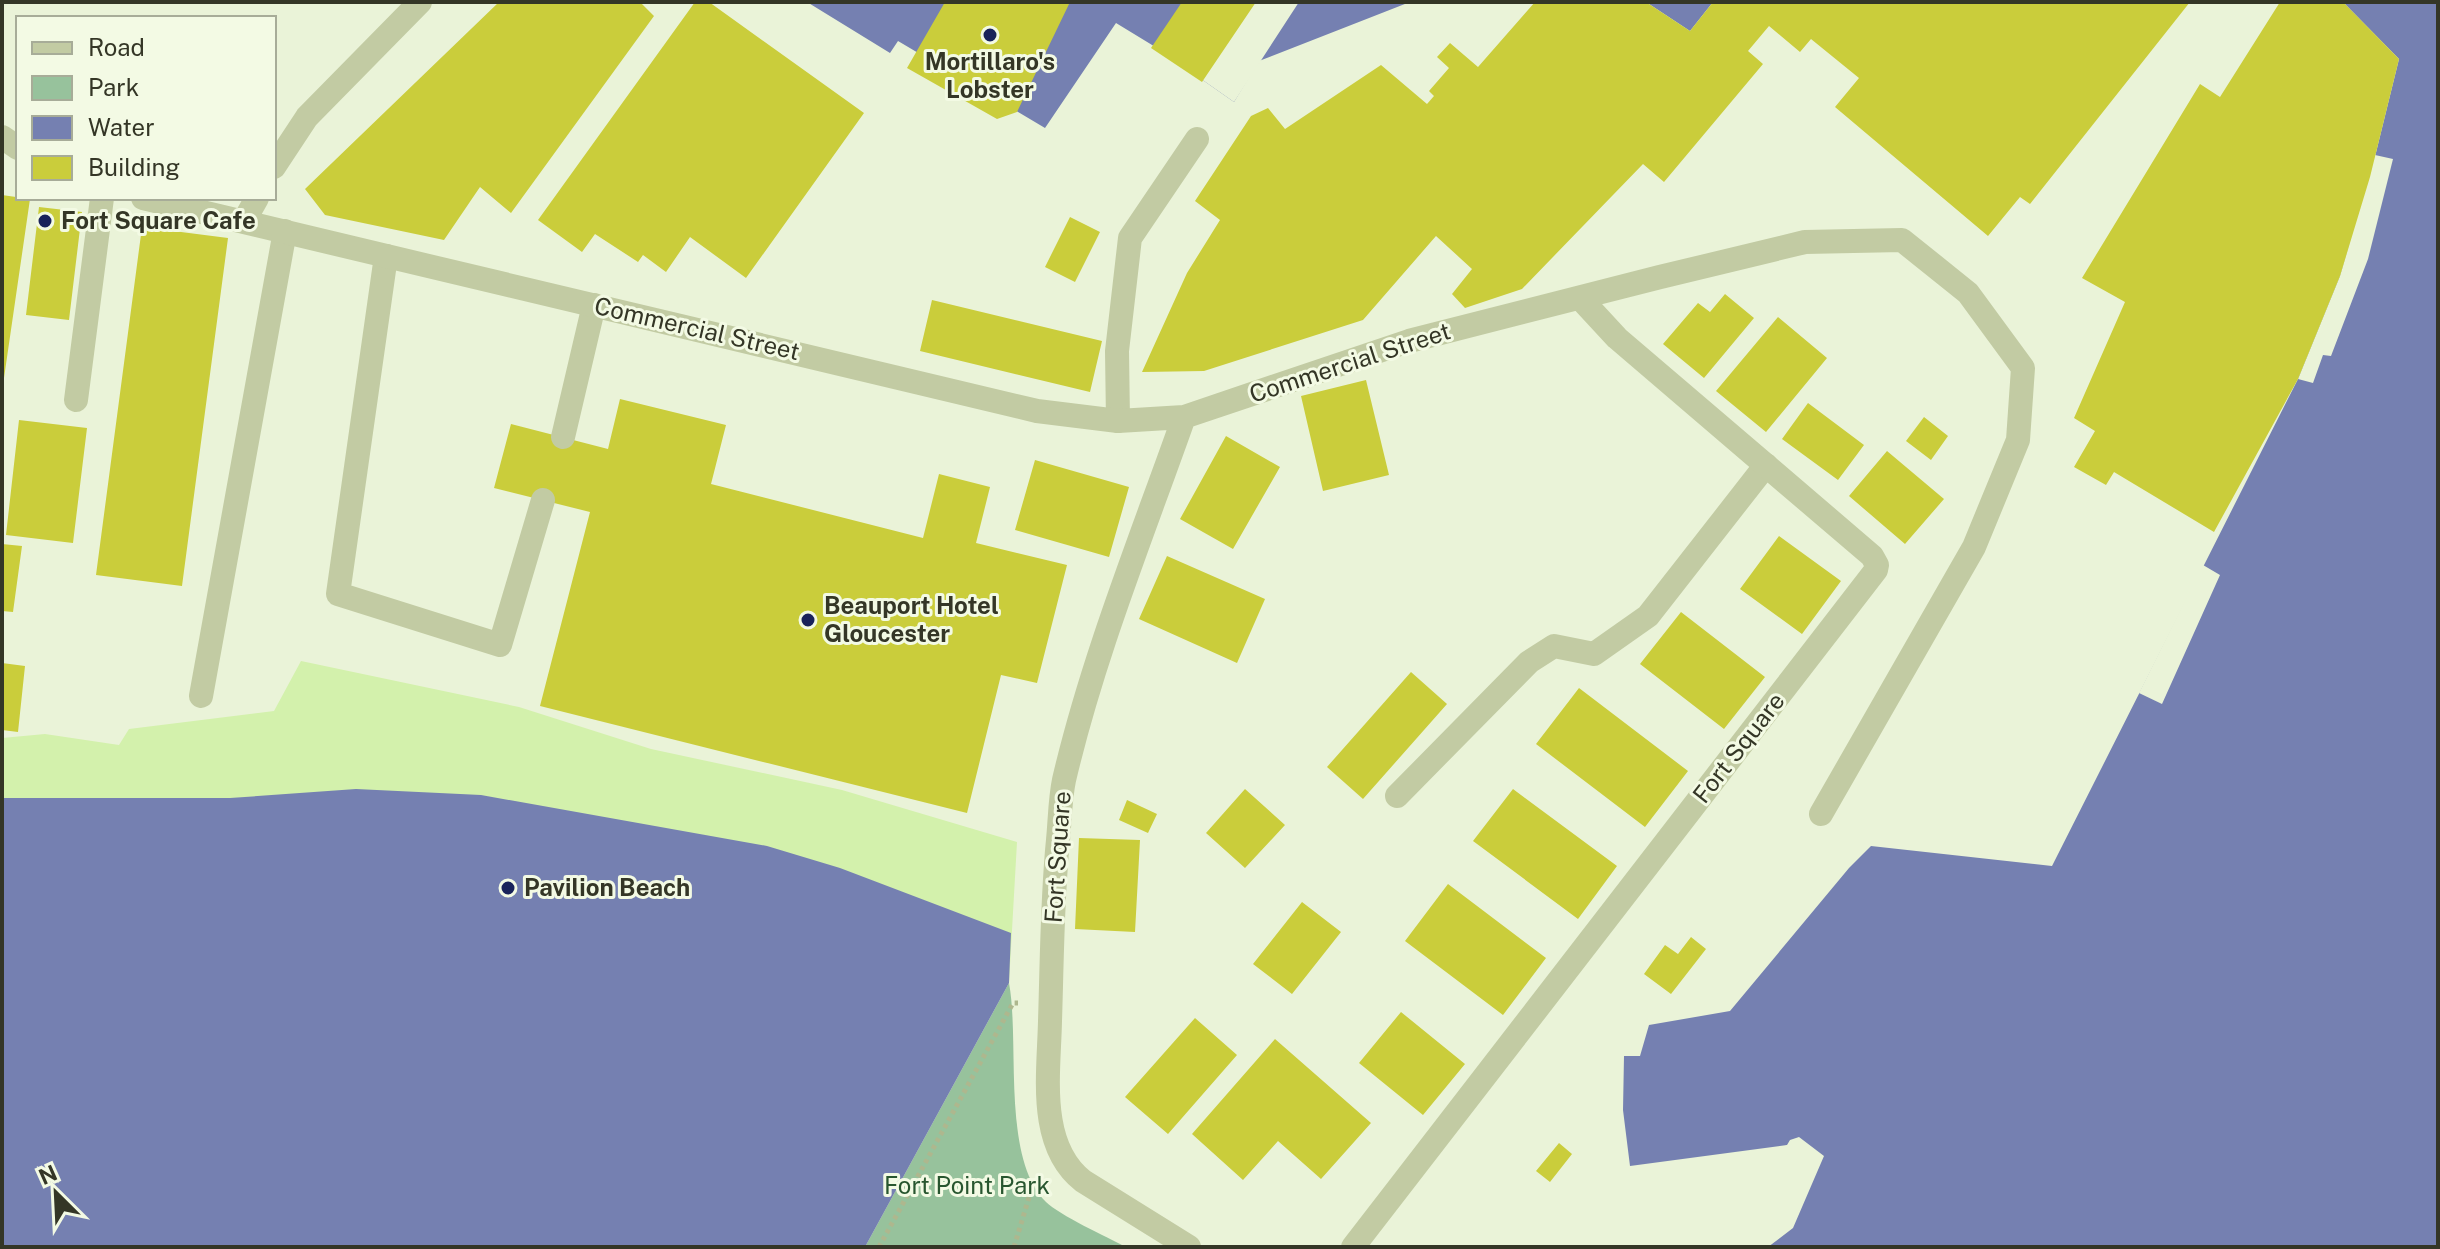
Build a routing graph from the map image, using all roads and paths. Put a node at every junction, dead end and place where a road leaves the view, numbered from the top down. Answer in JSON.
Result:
{"nodes":[{"id":1,"x":420,"y":2,"type":"edge"},
{"id":2,"x":1197,"y":139,"type":"dead end"},
{"id":3,"x":276,"y":164,"type":"edge"},
{"id":4,"x":102,"y":200,"type":"edge"},
{"id":5,"x":152,"y":200,"type":"edge"},
{"id":6,"x":256,"y":200,"type":"edge"},
{"id":7,"x":244,"y":221,"type":"junction"},
{"id":8,"x":285,"y":231,"type":"junction"},
{"id":9,"x":386,"y":256,"type":"junction"},
{"id":10,"x":1580,"y":298,"type":"junction"},
{"id":11,"x":594,"y":305,"type":"junction"},
{"id":12,"x":76,"y":400,"type":"dead end"},
{"id":13,"x":1184,"y":417,"type":"junction"},
{"id":14,"x":1118,"y":421,"type":"junction"},
{"id":15,"x":563,"y":437,"type":"dead end"},
{"id":16,"x":1766,"y":465,"type":"junction"},
{"id":17,"x":543,"y":500,"type":"dead end"},
{"id":18,"x":201,"y":696,"type":"dead end"},
{"id":19,"x":1397,"y":796,"type":"dead end"},
{"id":20,"x":1821,"y":814,"type":"dead end"},
{"id":21,"x":1051,"y":1002,"type":"junction"},
{"id":22,"x":1033,"y":1184,"type":"dead end"},
{"id":23,"x":879,"y":1247,"type":"edge"},
{"id":24,"x":1014,"y":1247,"type":"edge"},
{"id":25,"x":1189,"y":1247,"type":"edge"},
{"id":26,"x":1353,"y":1247,"type":"edge"}],
"edges":[{"from":1,"to":3,"type":"street"},
{"from":2,"to":14,"type":"street"},
{"from":4,"to":12,"type":"street"},
{"from":5,"to":7,"type":"street","name":"Commercial Street"},
{"from":6,"to":7,"type":"street"},
{"from":7,"to":8,"type":"street","name":"Commercial Street"},
{"from":8,"to":9,"type":"street","name":"Commercial Street"},
{"from":8,"to":18,"type":"street"},
{"from":9,"to":11,"type":"street","name":"Commercial Street"},
{"from":9,"to":17,"type":"street"},
{"from":10,"to":13,"type":"street","name":"Commercial Street"},
{"from":10,"to":16,"type":"street","name":"Fort Square"},
{"from":10,"to":20,"type":"street","name":"Commercial Street"},
{"from":11,"to":14,"type":"street","name":"Commercial Street"},
{"from":11,"to":15,"type":"street"},
{"from":13,"to":14,"type":"street","name":"Commercial Street"},
{"from":13,"to":21,"type":"street","name":"Fort Square"},
{"from":16,"to":19,"type":"street"},
{"from":16,"to":26,"type":"street","name":"Fort Square"},
{"from":21,"to":23,"type":"path"},
{"from":21,"to":25,"type":"street","name":"Fort Square"},
{"from":22,"to":24,"type":"path"}]}
